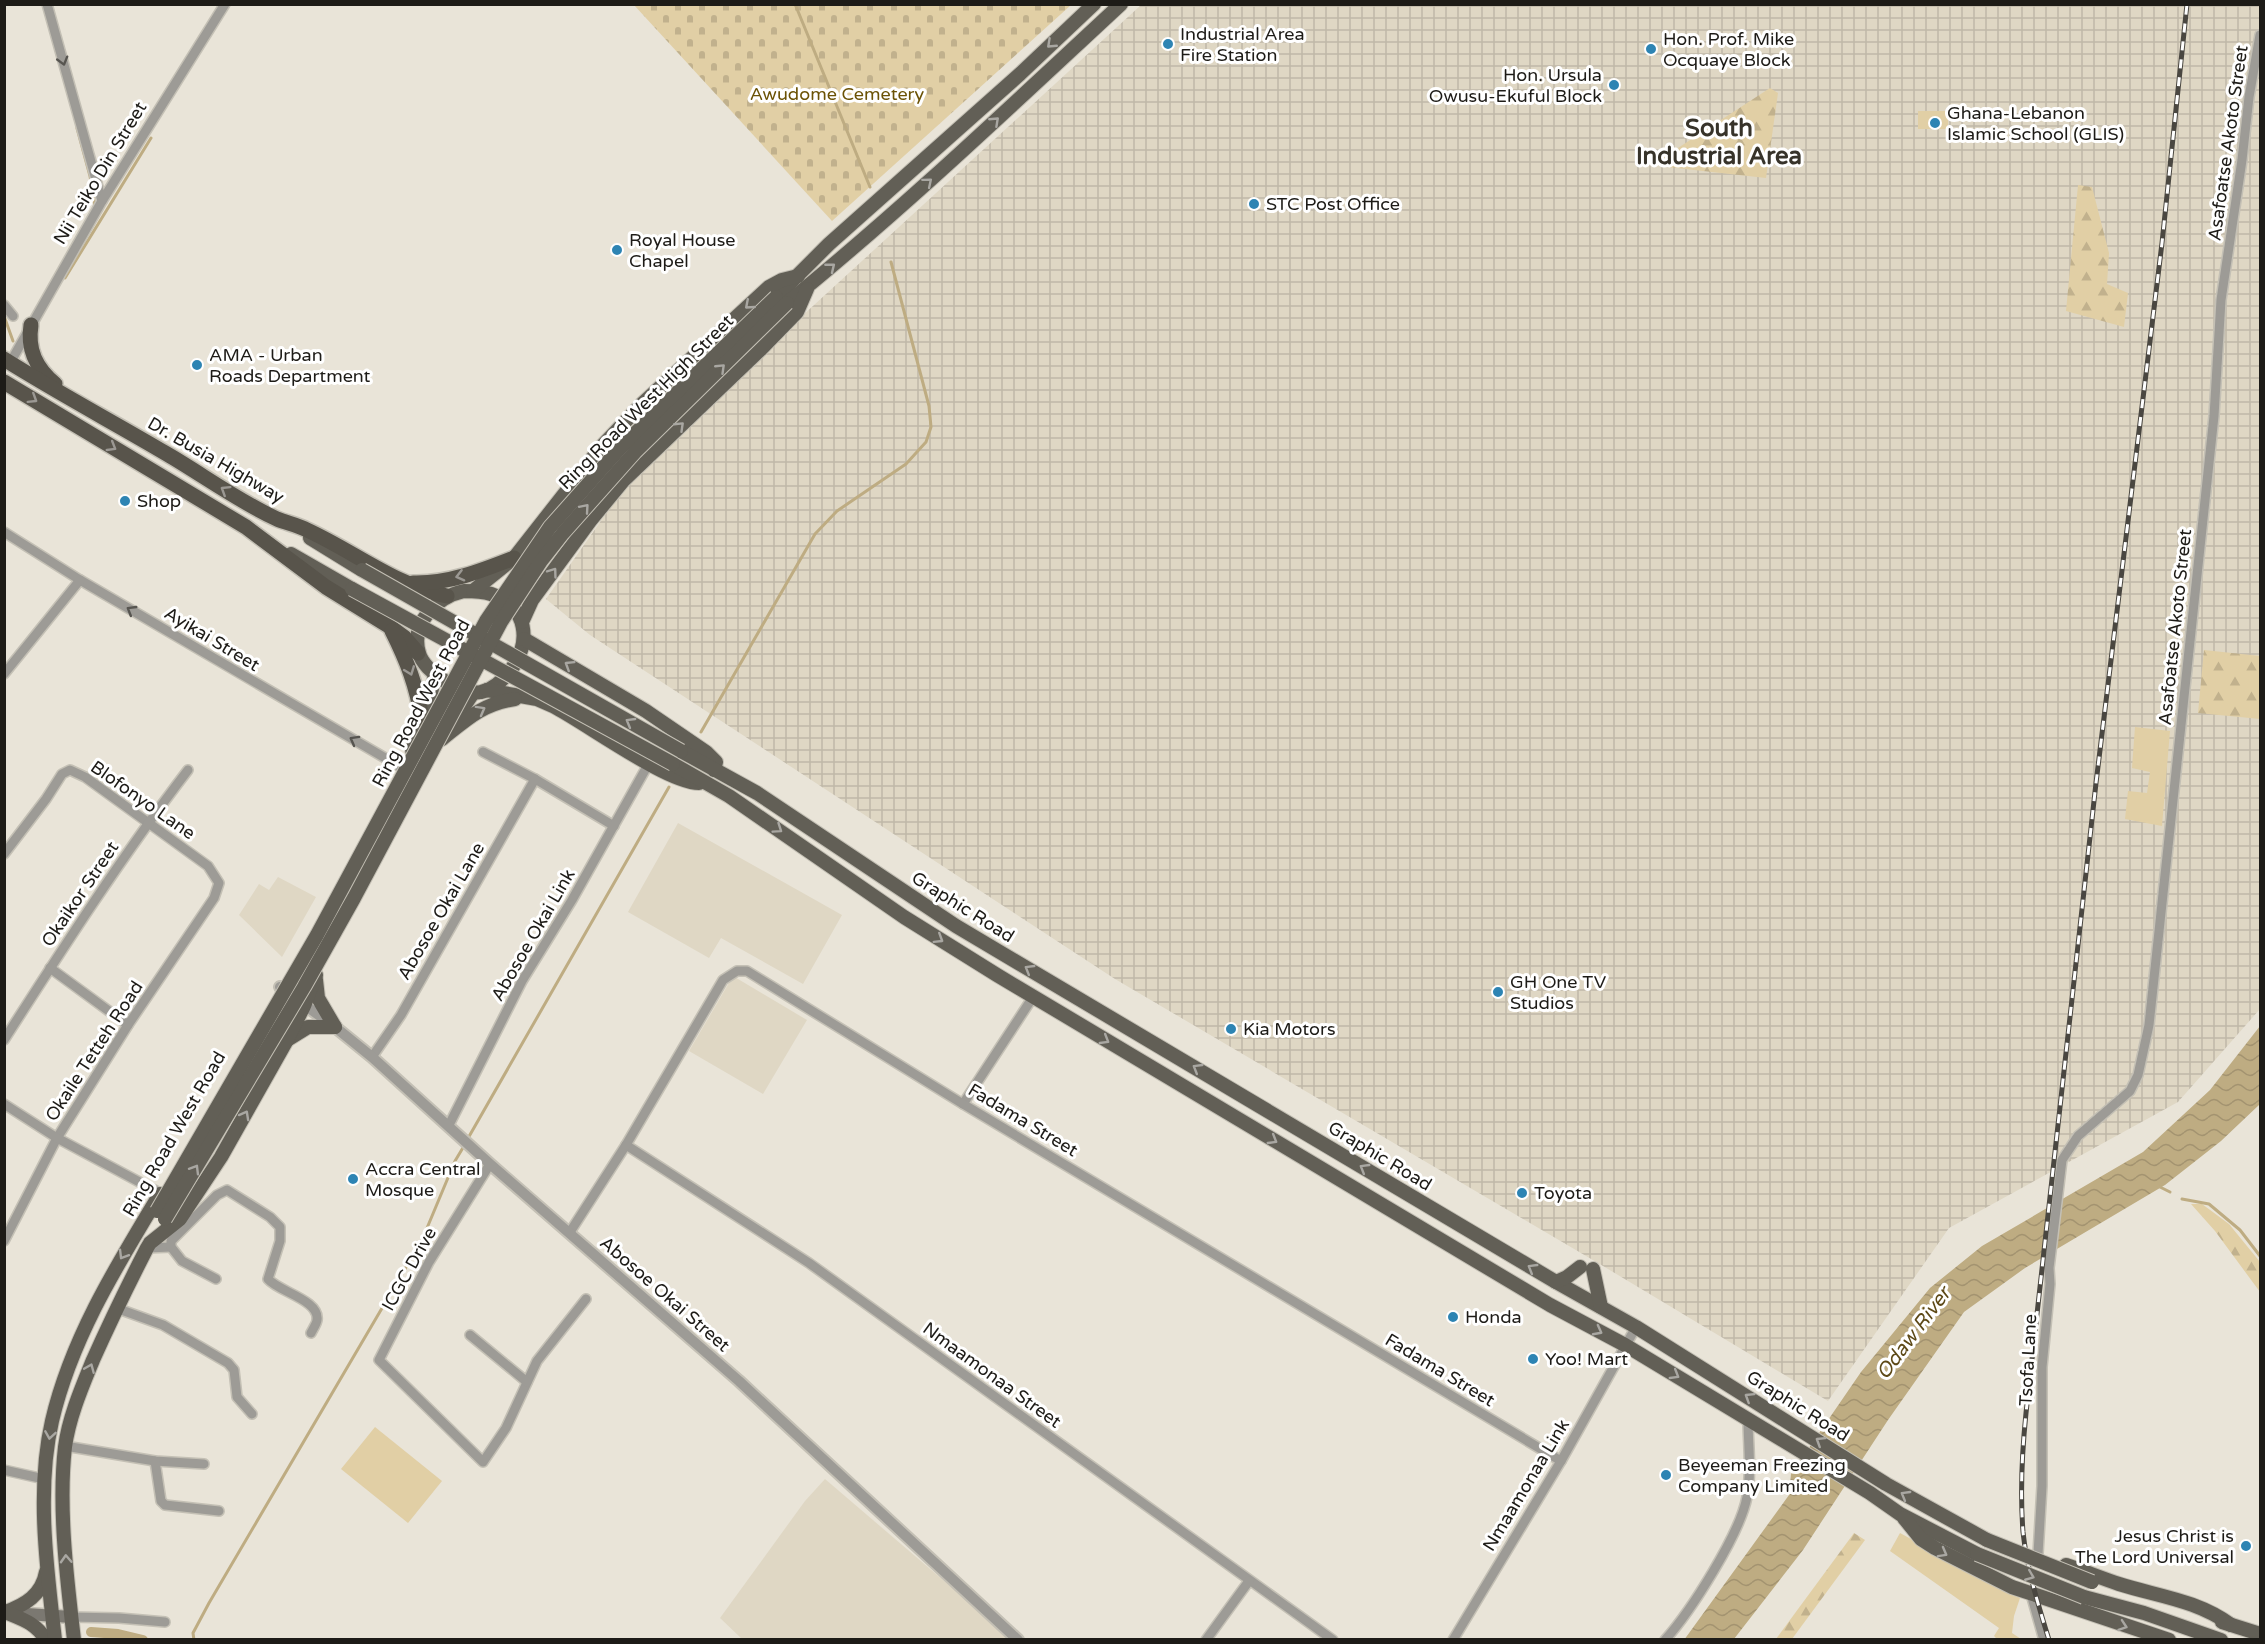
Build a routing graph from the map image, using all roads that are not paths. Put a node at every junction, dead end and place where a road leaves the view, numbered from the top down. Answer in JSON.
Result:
{"nodes":[{"id":1,"x":47,"y":4,"type":"edge"},
{"id":2,"x":225,"y":4,"type":"edge"},
{"id":3,"x":1094,"y":4,"type":"edge"},
{"id":4,"x":1120,"y":4,"type":"edge"},
{"id":5,"x":2260,"y":35,"type":"edge"},
{"id":6,"x":102,"y":201,"type":"junction"},
{"id":7,"x":803,"y":281,"type":"junction"},
{"id":8,"x":782,"y":300,"type":"junction"},
{"id":9,"x":4,"y":305,"type":"edge"},
{"id":10,"x":13,"y":316,"type":"dead end"},
{"id":11,"x":31,"y":325,"type":"junction"},
{"id":12,"x":6,"y":365,"type":"edge"},
{"id":13,"x":8,"y":384,"type":"edge"},
{"id":14,"x":73,"y":400,"type":"junction"},
{"id":15,"x":276,"y":519,"type":"junction"},
{"id":16,"x":4,"y":532,"type":"edge"},
{"id":17,"x":263,"y":538,"type":"junction"},
{"id":18,"x":514,"y":558,"type":"junction"},
{"id":19,"x":80,"y":580,"type":"junction"},
{"id":20,"x":404,"y":582,"type":"junction"},
{"id":21,"x":473,"y":591,"type":"junction"},
{"id":22,"x":447,"y":596,"type":"junction"},
{"id":23,"x":486,"y":621,"type":"joint"},
{"id":24,"x":501,"y":622,"type":"joint"},
{"id":25,"x":522,"y":622,"type":"junction"},
{"id":26,"x":389,"y":626,"type":"junction"},
{"id":27,"x":524,"y":639,"type":"junction"},
{"id":28,"x":418,"y":653,"type":"junction"},
{"id":29,"x":4,"y":674,"type":"edge"},
{"id":30,"x":435,"y":675,"type":"junction"},
{"id":31,"x":487,"y":690,"type":"junction"},
{"id":32,"x":473,"y":693,"type":"junction"},
{"id":33,"x":527,"y":697,"type":"junction"},
{"id":34,"x":422,"y":720,"type":"junction"},
{"id":35,"x":442,"y":739,"type":"junction"},
{"id":36,"x":483,"y":752,"type":"dead end"},
{"id":37,"x":649,"y":763,"type":"junction"},
{"id":38,"x":188,"y":770,"type":"dead end"},
{"id":39,"x":404,"y":770,"type":"junction"},
{"id":40,"x":714,"y":770,"type":"junction"},
{"id":41,"x":535,"y":779,"type":"junction"},
{"id":42,"x":705,"y":783,"type":"junction"},
{"id":43,"x":147,"y":823,"type":"junction"},
{"id":44,"x":614,"y":826,"type":"junction"},
{"id":45,"x":4,"y":854,"type":"edge"},
{"id":46,"x":219,"y":883,"type":"joint"},
{"id":47,"x":50,"y":968,"type":"junction"},
{"id":48,"x":316,"y":974,"type":"junction"},
{"id":49,"x":279,"y":987,"type":"junction"},
{"id":50,"x":1033,"y":997,"type":"junction"},
{"id":51,"x":304,"y":1006,"type":"junction"},
{"id":52,"x":128,"y":1025,"type":"junction"},
{"id":53,"x":335,"y":1027,"type":"junction"},
{"id":54,"x":4,"y":1040,"type":"edge"},
{"id":55,"x":287,"y":1040,"type":"junction"},
{"id":56,"x":372,"y":1057,"type":"junction"},
{"id":57,"x":4,"y":1104,"type":"edge"},
{"id":58,"x":963,"y":1104,"type":"junction"},
{"id":59,"x":450,"y":1127,"type":"junction"},
{"id":60,"x":57,"y":1138,"type":"junction"},
{"id":61,"x":626,"y":1145,"type":"junction"},
{"id":62,"x":490,"y":1164,"type":"junction"},
{"id":63,"x":2057,"y":1192,"type":"joint"},
{"id":64,"x":160,"y":1193,"type":"junction"},
{"id":65,"x":161,"y":1215,"type":"junction"},
{"id":66,"x":142,"y":1223,"type":"junction"},
{"id":67,"x":570,"y":1232,"type":"junction"},
{"id":68,"x":4,"y":1241,"type":"edge"},
{"id":69,"x":148,"y":1245,"type":"junction"},
{"id":70,"x":171,"y":1247,"type":"junction"},
{"id":71,"x":216,"y":1279,"type":"dead end"},
{"id":72,"x":1556,"y":1282,"type":"junction"},
{"id":73,"x":586,"y":1299,"type":"dead end"},
{"id":74,"x":1601,"y":1307,"type":"junction"},
{"id":75,"x":116,"y":1308,"type":"junction"},
{"id":76,"x":1636,"y":1327,"type":"junction"},
{"id":77,"x":311,"y":1333,"type":"dead end"},
{"id":78,"x":470,"y":1335,"type":"dead end"},
{"id":79,"x":1625,"y":1345,"type":"junction"},
{"id":80,"x":527,"y":1382,"type":"junction"},
{"id":81,"x":252,"y":1414,"type":"dead end"},
{"id":82,"x":1748,"y":1419,"type":"junction"},
{"id":83,"x":65,"y":1446,"type":"junction"},
{"id":84,"x":155,"y":1461,"type":"junction"},
{"id":85,"x":1561,"y":1461,"type":"junction"},
{"id":86,"x":204,"y":1464,"type":"dead end"},
{"id":87,"x":4,"y":1470,"type":"edge"},
{"id":88,"x":45,"y":1479,"type":"junction"},
{"id":89,"x":219,"y":1511,"type":"dead end"},
{"id":90,"x":1934,"y":1511,"type":"junction"},
{"id":91,"x":1900,"y":1514,"type":"junction"},
{"id":92,"x":2038,"y":1554,"type":"junction"},
{"id":93,"x":47,"y":1566,"type":"junction"},
{"id":94,"x":1249,"y":1581,"type":"junction"},
{"id":95,"x":2031,"y":1594,"type":"junction"},
{"id":96,"x":5,"y":1612,"type":"edge"},
{"id":97,"x":52,"y":1616,"type":"junction"},
{"id":98,"x":71,"y":1617,"type":"junction"},
{"id":99,"x":165,"y":1622,"type":"dead end"},
{"id":100,"x":2231,"y":1625,"type":"junction"},
{"id":101,"x":2260,"y":1634,"type":"edge"},
{"id":102,"x":46,"y":1640,"type":"edge"},
{"id":103,"x":55,"y":1640,"type":"edge"},
{"id":104,"x":65,"y":1640,"type":"edge"},
{"id":105,"x":74,"y":1640,"type":"edge"},
{"id":106,"x":1018,"y":1640,"type":"edge"},
{"id":107,"x":1206,"y":1640,"type":"edge"},
{"id":108,"x":1333,"y":1640,"type":"edge"},
{"id":109,"x":1453,"y":1640,"type":"edge"},
{"id":110,"x":1665,"y":1640,"type":"edge"},
{"id":111,"x":2044,"y":1640,"type":"edge"},
{"id":112,"x":2169,"y":1640,"type":"edge"},
{"id":113,"x":2221,"y":1640,"type":"edge"}],
"edges":[{"from":1,"to":6,"type":"street","one_way":true},
{"from":2,"to":6,"type":"street","name":"Nii Teiko Din Street"},
{"from":3,"to":7,"type":"main road","name":"Ring Road West High Street","one_way":true},
{"from":7,"to":4,"type":"main road","name":"Ring Road West High Street","one_way":true},
{"from":5,"to":63,"type":"street","name":"Asafoatse Akoto Street"},
{"from":6,"to":11,"type":"street","name":"Nii Teiko Din Street"},
{"from":7,"to":8,"type":"main road","name":"Ring Road West High Street"},
{"from":7,"to":18,"type":"main road","name":"Ring Road West High Street","one_way":true},
{"from":25,"to":7,"type":"main road","name":"Ring Road West High Street","one_way":true},
{"from":8,"to":23,"type":"main road","name":"Ring Road West High Street","bridge":true},
{"from":24,"to":8,"type":"main road","name":"Ring Road West High Street","one_way":true,"bridge":true},
{"from":9,"to":10,"type":"street"},
{"from":11,"to":12,"type":"street","name":"Nii Teiko Din Street"},
{"from":11,"to":14,"type":"highway"},
{"from":12,"to":13,"type":"highway"},
{"from":12,"to":14,"type":"highway","name":"Dr. Busia Highway"},
{"from":13,"to":17,"type":"highway","one_way":true},
{"from":15,"to":14,"type":"highway","name":"Dr. Busia Highway","one_way":true},
{"from":15,"to":20,"type":"highway","name":"Dr. Busia Highway"},
{"from":40,"to":15,"type":"main road","one_way":true,"bridge":true},
{"from":16,"to":19,"type":"street","name":"Ayikai Street"},
{"from":17,"to":26,"type":"highway"},
{"from":17,"to":42,"type":"main road","bridge":true},
{"from":18,"to":20,"type":"highway","one_way":true},
{"from":18,"to":21,"type":"main road","name":"Ring Road West High Street"},
{"from":19,"to":29,"type":"street"},
{"from":39,"to":19,"type":"street","name":"Ayikai Street","one_way":true},
{"from":20,"to":22,"type":"highway","name":"Dr. Busia Highway"},
{"from":21,"to":22,"type":"main road"},
{"from":21,"to":25,"type":"main road"},
{"from":22,"to":28,"type":"main road"},
{"from":23,"to":65,"type":"main road","name":"Ring Road West Road","bridge":true},
{"from":65,"to":24,"type":"main road","name":"Ring Road West Road","one_way":true,"bridge":true},
{"from":25,"to":27,"type":"main road"},
{"from":26,"to":28,"type":"highway"},
{"from":26,"to":34,"type":"highway","one_way":true},
{"from":27,"to":31,"type":"main road"},
{"from":40,"to":27,"type":"main road","name":"Graphic Road","one_way":true},
{"from":28,"to":30,"type":"main road"},
{"from":30,"to":32,"type":"main road"},
{"from":30,"to":34,"type":"main road","name":"Ring Road West Road"},
{"from":31,"to":32,"type":"main road"},
{"from":31,"to":33,"type":"main road","name":"Graphic Road"},
{"from":32,"to":35,"type":"main road","name":"Ring Road West Road"},
{"from":35,"to":33,"type":"main road","one_way":true},
{"from":33,"to":37,"type":"main road","name":"Graphic Road"},
{"from":34,"to":39,"type":"main road","name":"Ring Road West Road"},
{"from":35,"to":48,"type":"main road","name":"Ring Road West Road"},
{"from":36,"to":41,"type":"street"},
{"from":37,"to":42,"type":"main road","name":"Graphic Road"},
{"from":37,"to":44,"type":"street","name":"Abosoe Okai Link"},
{"from":38,"to":43,"type":"street","name":"Okaikor Street"},
{"from":39,"to":49,"type":"main road","name":"Ring Road West Road"},
{"from":72,"to":40,"type":"main road","name":"Graphic Road","one_way":true},
{"from":41,"to":44,"type":"street"},
{"from":41,"to":56,"type":"street","name":"Abosoe Okai Lane"},
{"from":42,"to":50,"type":"main road","name":"Graphic Road","one_way":true},
{"from":43,"to":45,"type":"street","name":"Blofonyo Lane"},
{"from":43,"to":46,"type":"street","name":"Blofonyo Lane"},
{"from":43,"to":47,"type":"street","name":"Okaikor Street"},
{"from":44,"to":59,"type":"street","name":"Abosoe Okai Link"},
{"from":46,"to":52,"type":"street","name":"Okaile Tetteh Road"},
{"from":47,"to":52,"type":"street"},
{"from":47,"to":54,"type":"street","name":"Okaikor Street"},
{"from":48,"to":51,"type":"main road","name":"Ring Road West Road"},
{"from":48,"to":53,"type":"main road"},
{"from":49,"to":51,"type":"street","name":"Abosoe Okai Street"},
{"from":49,"to":64,"type":"main road","name":"Ring Road West Road"},
{"from":50,"to":58,"type":"street"},
{"from":50,"to":79,"type":"main road","name":"Graphic Road","one_way":true},
{"from":51,"to":53,"type":"street","name":"Abosoe Okai Street"},
{"from":51,"to":55,"type":"main road","name":"Ring Road West Road"},
{"from":52,"to":60,"type":"street","name":"Okaile Tetteh Road"},
{"from":53,"to":55,"type":"main road"},
{"from":53,"to":56,"type":"street","name":"Abosoe Okai Street"},
{"from":69,"to":55,"type":"main road","name":"Ring Road West Road","one_way":true},
{"from":56,"to":59,"type":"street","name":"Abosoe Okai Street"},
{"from":57,"to":60,"type":"street"},
{"from":58,"to":61,"type":"street","name":"Fadama Street"},
{"from":58,"to":85,"type":"street","name":"Fadama Street"},
{"from":59,"to":62,"type":"street","name":"Abosoe Okai Street"},
{"from":60,"to":64,"type":"street"},
{"from":60,"to":68,"type":"street","name":"Okaile Tetteh Road"},
{"from":61,"to":67,"type":"street","name":"Fadama Street"},
{"from":61,"to":94,"type":"street","name":"Nmaamonaa Street"},
{"from":62,"to":67,"type":"street","name":"Abosoe Okai Street"},
{"from":62,"to":80,"type":"street","name":"ICGC Drive"},
{"from":63,"to":92,"type":"street","name":"Tsofa Lane"},
{"from":64,"to":66,"type":"main road","name":"Ring Road West Road"},
{"from":65,"to":66,"type":"main road"},
{"from":65,"to":69,"type":"main road"},
{"from":66,"to":88,"type":"main road","name":"Ring Road West Road","one_way":true},
{"from":67,"to":106,"type":"street","name":"Abosoe Okai Street"},
{"from":69,"to":70,"type":"street"},
{"from":69,"to":75,"type":"main road","name":"Ring Road West Road"},
{"from":70,"to":71,"type":"street"},
{"from":70,"to":77,"type":"street"},
{"from":72,"to":74,"type":"main road","name":"Graphic Road"},
{"from":72,"to":74,"type":"main road"},
{"from":73,"to":80,"type":"street"},
{"from":74,"to":76,"type":"main road","name":"Graphic Road"},
{"from":75,"to":81,"type":"street"},
{"from":83,"to":75,"type":"main road","name":"Ring Road West Road","one_way":true},
{"from":76,"to":79,"type":"street","name":"Nmaamonaa Link"},
{"from":90,"to":76,"type":"main road","name":"Graphic Road","one_way":true},
{"from":78,"to":80,"type":"street"},
{"from":79,"to":82,"type":"main road","name":"Graphic Road","one_way":true},
{"from":79,"to":85,"type":"street","name":"Nmaamonaa Link"},
{"from":82,"to":91,"type":"main road","name":"Graphic Road"},
{"from":82,"to":110,"type":"street"},
{"from":83,"to":84,"type":"street"},
{"from":98,"to":83,"type":"main road","name":"Ring Road West Road","one_way":true},
{"from":84,"to":86,"type":"street"},
{"from":84,"to":89,"type":"street"},
{"from":85,"to":109,"type":"street","name":"Nmaamonaa Link"},
{"from":87,"to":88,"type":"street"},
{"from":88,"to":93,"type":"main road","name":"Ring Road West Road"},
{"from":90,"to":92,"type":"main road"},
{"from":90,"to":100,"type":"main road","name":"Graphic Road","bridge":true},
{"from":91,"to":95,"type":"main road","one_way":true},
{"from":91,"to":113,"type":"main road","name":"Graphic Road","one_way":true,"bridge":true},
{"from":92,"to":100,"type":"main road"},
{"from":93,"to":96,"type":"main road"},
{"from":93,"to":97,"type":"main road","name":"Ring Road West Road"},
{"from":94,"to":107,"type":"street"},
{"from":94,"to":108,"type":"street","name":"Nmaamonaa Street"},
{"from":95,"to":111,"type":"street"},
{"from":95,"to":112,"type":"main road","one_way":true},
{"from":96,"to":97,"type":"main road"},
{"from":96,"to":102,"type":"main road"},
{"from":97,"to":98,"type":"main road"},
{"from":97,"to":103,"type":"main road","name":"Ring Road West Road"},
{"from":97,"to":104,"type":"main road"},
{"from":98,"to":99,"type":"street"},
{"from":98,"to":105,"type":"main road","name":"Ring Road West Road"},
{"from":100,"to":101,"type":"main road","name":"Graphic Road"}]}
